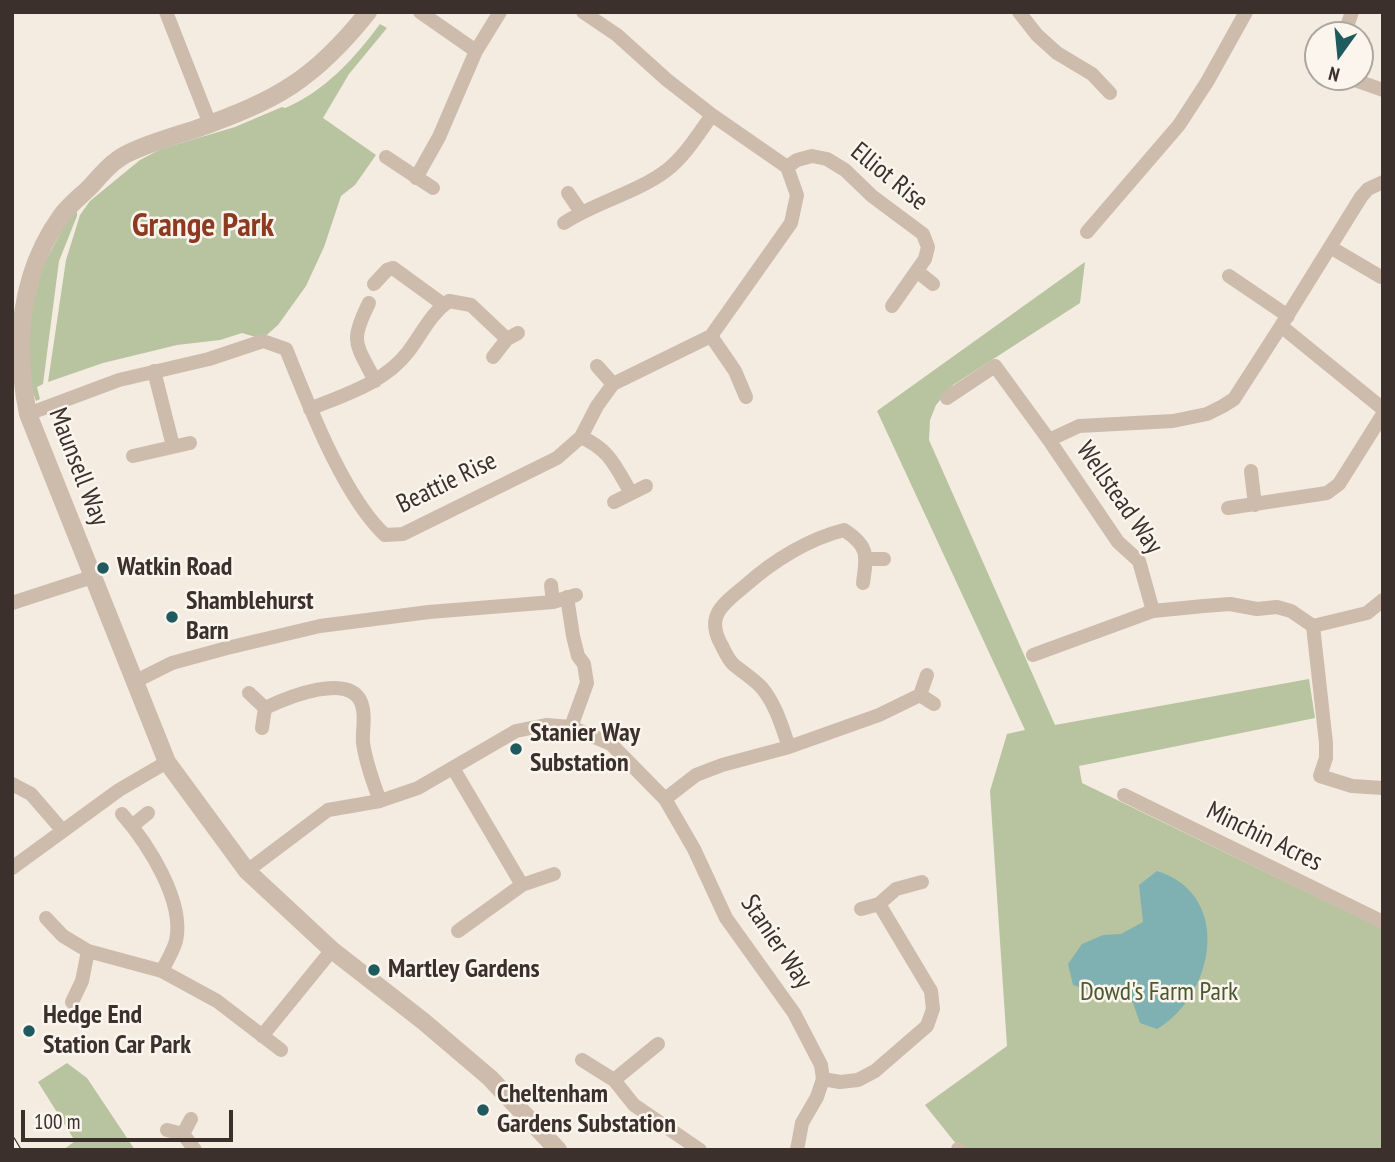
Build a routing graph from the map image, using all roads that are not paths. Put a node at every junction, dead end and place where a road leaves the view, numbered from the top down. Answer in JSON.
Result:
{"nodes":[{"id":1,"x":166,"y":12,"type":"edge"},
{"id":2,"x":368,"y":12,"type":"edge"},
{"id":3,"x":420,"y":12,"type":"edge"},
{"id":4,"x":500,"y":12,"type":"edge"},
{"id":5,"x":583,"y":12,"type":"edge"},
{"id":6,"x":1019,"y":12,"type":"edge"},
{"id":7,"x":1246,"y":12,"type":"edge"},
{"id":8,"x":475,"y":51,"type":"junction"},
{"id":9,"x":1110,"y":93,"type":"dead end"},
{"id":10,"x":712,"y":115,"type":"junction"},
{"id":11,"x":210,"y":124,"type":"junction"},
{"id":12,"x":386,"y":157,"type":"dead end"},
{"id":13,"x":788,"y":167,"type":"junction"},
{"id":14,"x":416,"y":178,"type":"junction"},
{"id":15,"x":1383,"y":182,"type":"edge"},
{"id":16,"x":433,"y":188,"type":"dead end"},
{"id":17,"x":568,"y":193,"type":"dead end"},
{"id":18,"x":581,"y":212,"type":"junction"},
{"id":19,"x":564,"y":223,"type":"dead end"},
{"id":20,"x":1087,"y":232,"type":"dead end"},
{"id":21,"x":1330,"y":247,"type":"junction"},
{"id":22,"x":918,"y":272,"type":"junction"},
{"id":23,"x":1229,"y":276,"type":"dead end"},
{"id":24,"x":1381,"y":277,"type":"edge"},
{"id":25,"x":374,"y":284,"type":"dead end"},
{"id":26,"x":933,"y":284,"type":"dead end"},
{"id":27,"x":369,"y":303,"type":"dead end"},
{"id":28,"x":444,"y":305,"type":"junction"},
{"id":29,"x":892,"y":306,"type":"dead end"},
{"id":30,"x":1284,"y":321,"type":"junction"},
{"id":31,"x":711,"y":336,"type":"junction"},
{"id":32,"x":493,"y":357,"type":"dead end"},
{"id":33,"x":597,"y":366,"type":"dead end"},
{"id":34,"x":154,"y":371,"type":"junction"},
{"id":35,"x":375,"y":381,"type":"junction"},
{"id":36,"x":613,"y":384,"type":"junction"},
{"id":37,"x":746,"y":397,"type":"dead end"},
{"id":38,"x":947,"y":398,"type":"dead end"},
{"id":39,"x":310,"y":409,"type":"junction"},
{"id":40,"x":1383,"y":411,"type":"edge"},
{"id":41,"x":28,"y":414,"type":"junction"},
{"id":42,"x":580,"y":437,"type":"junction"},
{"id":43,"x":1049,"y":440,"type":"junction"},
{"id":44,"x":190,"y":443,"type":"dead end"},
{"id":45,"x":173,"y":446,"type":"junction"},
{"id":46,"x":133,"y":456,"type":"dead end"},
{"id":47,"x":1251,"y":471,"type":"dead end"},
{"id":48,"x":646,"y":486,"type":"dead end"},
{"id":49,"x":631,"y":493,"type":"junction"},
{"id":50,"x":614,"y":502,"type":"dead end"},
{"id":51,"x":1255,"y":505,"type":"junction"},
{"id":52,"x":1228,"y":508,"type":"dead end"},
{"id":53,"x":866,"y":559,"type":"junction"},
{"id":54,"x":884,"y":559,"type":"dead end"},
{"id":55,"x":92,"y":577,"type":"junction"},
{"id":56,"x":863,"y":583,"type":"dead end"},
{"id":57,"x":551,"y":585,"type":"dead end"},
{"id":58,"x":565,"y":598,"type":"junction"},
{"id":59,"x":1383,"y":600,"type":"edge"},
{"id":60,"x":12,"y":603,"type":"edge"},
{"id":61,"x":1153,"y":611,"type":"junction"},
{"id":62,"x":1313,"y":626,"type":"junction"},
{"id":63,"x":1033,"y":655,"type":"dead end"},
{"id":64,"x":927,"y":675,"type":"dead end"},
{"id":65,"x":134,"y":682,"type":"junction"},
{"id":66,"x":249,"y":693,"type":"dead end"},
{"id":67,"x":920,"y":695,"type":"junction"},
{"id":68,"x":934,"y":704,"type":"dead end"},
{"id":69,"x":265,"y":708,"type":"junction"},
{"id":70,"x":572,"y":727,"type":"junction"},
{"id":71,"x":262,"y":728,"type":"dead end"},
{"id":72,"x":789,"y":747,"type":"junction"},
{"id":73,"x":167,"y":762,"type":"junction"},
{"id":74,"x":453,"y":768,"type":"junction"},
{"id":75,"x":12,"y":784,"type":"edge"},
{"id":76,"x":1383,"y":788,"type":"edge"},
{"id":77,"x":1124,"y":795,"type":"dead end"},
{"id":78,"x":665,"y":799,"type":"junction"},
{"id":79,"x":380,"y":801,"type":"junction"},
{"id":80,"x":148,"y":813,"type":"dead end"},
{"id":81,"x":122,"y":814,"type":"dead end"},
{"id":82,"x":132,"y":826,"type":"junction"},
{"id":83,"x":63,"y":831,"type":"junction"},
{"id":84,"x":12,"y":868,"type":"edge"},
{"id":85,"x":247,"y":871,"type":"junction"},
{"id":86,"x":554,"y":874,"type":"dead end"},
{"id":87,"x":922,"y":882,"type":"dead end"},
{"id":88,"x":522,"y":885,"type":"junction"},
{"id":89,"x":878,"y":904,"type":"junction"},
{"id":90,"x":861,"y":909,"type":"dead end"},
{"id":91,"x":46,"y":918,"type":"dead end"},
{"id":92,"x":1383,"y":922,"type":"edge"},
{"id":93,"x":458,"y":931,"type":"dead end"},
{"id":94,"x":332,"y":950,"type":"junction"},
{"id":95,"x":89,"y":951,"type":"junction"},
{"id":96,"x":162,"y":971,"type":"junction"},
{"id":97,"x":72,"y":1002,"type":"dead end"},
{"id":98,"x":262,"y":1036,"type":"junction"},
{"id":99,"x":658,"y":1044,"type":"dead end"},
{"id":100,"x":281,"y":1050,"type":"dead end"},
{"id":101,"x":582,"y":1060,"type":"dead end"},
{"id":102,"x":823,"y":1079,"type":"junction"},
{"id":103,"x":614,"y":1080,"type":"junction"},
{"id":104,"x":191,"y":1119,"type":"dead end"},
{"id":105,"x":167,"y":1130,"type":"dead end"},
{"id":106,"x":183,"y":1134,"type":"junction"},
{"id":107,"x":195,"y":1150,"type":"edge"},
{"id":108,"x":558,"y":1150,"type":"edge"},
{"id":109,"x":700,"y":1150,"type":"edge"},
{"id":110,"x":797,"y":1150,"type":"edge"}],
"edges":[{"from":1,"to":11,"type":"street"},
{"from":2,"to":11,"type":"street","name":"Maunsell Way"},
{"from":3,"to":8,"type":"street"},
{"from":4,"to":8,"type":"street"},
{"from":5,"to":10,"type":"street"},
{"from":6,"to":9,"type":"street"},
{"from":7,"to":20,"type":"street"},
{"from":8,"to":14,"type":"street"},
{"from":10,"to":13,"type":"street"},
{"from":10,"to":18,"type":"street"},
{"from":11,"to":41,"type":"street","name":"Maunsell Way"},
{"from":12,"to":14,"type":"street"},
{"from":13,"to":22,"type":"street","name":"Elliot Rise"},
{"from":13,"to":31,"type":"street"},
{"from":14,"to":16,"type":"street"},
{"from":15,"to":21,"type":"street","name":"Wellstead Way"},
{"from":17,"to":18,"type":"street"},
{"from":18,"to":19,"type":"street"},
{"from":21,"to":24,"type":"street"},
{"from":21,"to":30,"type":"street","name":"Wellstead Way"},
{"from":22,"to":26,"type":"street"},
{"from":22,"to":29,"type":"street","name":"Elliot Rise"},
{"from":23,"to":30,"type":"street"},
{"from":25,"to":28,"type":"street"},
{"from":27,"to":35,"type":"street"},
{"from":28,"to":32,"type":"street"},
{"from":28,"to":35,"type":"street"},
{"from":30,"to":40,"type":"street"},
{"from":30,"to":43,"type":"street","name":"Wellstead Way"},
{"from":31,"to":36,"type":"street","name":"Beattie Rise"},
{"from":31,"to":37,"type":"street"},
{"from":33,"to":36,"type":"street"},
{"from":34,"to":39,"type":"street","name":"Beattie Rise"},
{"from":34,"to":41,"type":"street","name":"Beattie Rise"},
{"from":34,"to":45,"type":"street"},
{"from":35,"to":39,"type":"street"},
{"from":36,"to":42,"type":"street","name":"Beattie Rise"},
{"from":38,"to":43,"type":"street"},
{"from":39,"to":42,"type":"street","name":"Beattie Rise"},
{"from":40,"to":51,"type":"street"},
{"from":41,"to":55,"type":"street","name":"Maunsell Way"},
{"from":42,"to":49,"type":"street"},
{"from":43,"to":61,"type":"street","name":"Wellstead Way"},
{"from":44,"to":45,"type":"street"},
{"from":45,"to":46,"type":"street"},
{"from":47,"to":51,"type":"street"},
{"from":48,"to":49,"type":"street"},
{"from":49,"to":50,"type":"street"},
{"from":51,"to":52,"type":"street"},
{"from":53,"to":54,"type":"street"},
{"from":53,"to":56,"type":"street"},
{"from":53,"to":72,"type":"street"},
{"from":55,"to":60,"type":"street"},
{"from":55,"to":65,"type":"street","name":"Maunsell Way"},
{"from":57,"to":58,"type":"street"},
{"from":58,"to":65,"type":"street"},
{"from":58,"to":70,"type":"street"},
{"from":59,"to":62,"type":"street"},
{"from":61,"to":62,"type":"street"},
{"from":61,"to":63,"type":"street"},
{"from":62,"to":76,"type":"street"},
{"from":64,"to":67,"type":"street"},
{"from":65,"to":73,"type":"street","name":"Maunsell Way"},
{"from":66,"to":69,"type":"street"},
{"from":67,"to":68,"type":"street"},
{"from":67,"to":72,"type":"street"},
{"from":69,"to":71,"type":"street"},
{"from":69,"to":79,"type":"street"},
{"from":70,"to":74,"type":"street","name":"Stanier Way"},
{"from":70,"to":78,"type":"street","name":"Stanier Way"},
{"from":72,"to":78,"type":"street"},
{"from":73,"to":83,"type":"street"},
{"from":73,"to":85,"type":"street","name":"Maunsell Way"},
{"from":74,"to":79,"type":"street","name":"Stanier Way"},
{"from":74,"to":88,"type":"street"},
{"from":75,"to":83,"type":"street"},
{"from":77,"to":92,"type":"street","name":"Minchin Acres"},
{"from":78,"to":102,"type":"street","name":"Stanier Way"},
{"from":79,"to":85,"type":"street","name":"Stanier Way"},
{"from":80,"to":82,"type":"street"},
{"from":81,"to":82,"type":"street"},
{"from":82,"to":96,"type":"street"},
{"from":83,"to":84,"type":"street"},
{"from":85,"to":94,"type":"street","name":"Maunsell Way"},
{"from":86,"to":88,"type":"street"},
{"from":87,"to":89,"type":"street"},
{"from":88,"to":93,"type":"street"},
{"from":89,"to":90,"type":"street"},
{"from":89,"to":102,"type":"street"},
{"from":91,"to":95,"type":"street"},
{"from":94,"to":98,"type":"street"},
{"from":94,"to":108,"type":"street","name":"Maunsell Way"},
{"from":95,"to":96,"type":"street"},
{"from":95,"to":97,"type":"street"},
{"from":96,"to":98,"type":"street"},
{"from":98,"to":100,"type":"street"},
{"from":99,"to":103,"type":"street"},
{"from":101,"to":103,"type":"street"},
{"from":102,"to":110,"type":"street"},
{"from":103,"to":109,"type":"street"},
{"from":104,"to":106,"type":"street"},
{"from":105,"to":106,"type":"street"},
{"from":106,"to":107,"type":"street"}]}
